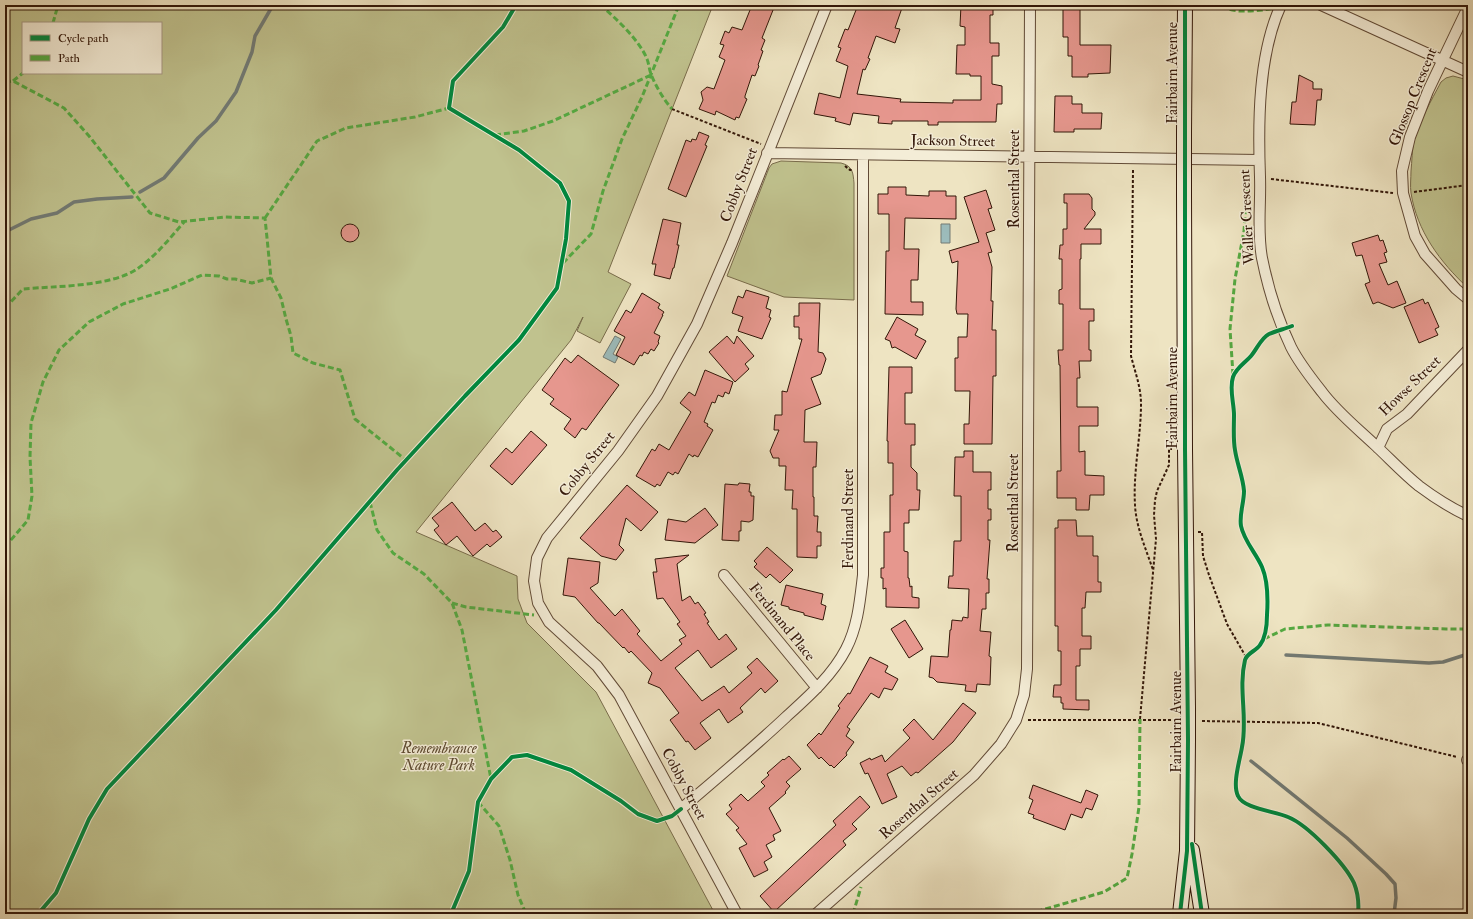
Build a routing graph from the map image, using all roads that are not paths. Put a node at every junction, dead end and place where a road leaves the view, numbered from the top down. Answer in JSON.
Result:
{"nodes":[{"id":1,"x":826,"y":5,"type":"edge"},
{"id":2,"x":1030,"y":5,"type":"edge"},
{"id":3,"x":1184,"y":5,"type":"edge"},
{"id":4,"x":1281,"y":5,"type":"edge"},
{"id":5,"x":1321,"y":5,"type":"edge"},
{"id":6,"x":1468,"y":7,"type":"edge"},
{"id":7,"x":1442,"y":60,"type":"junction"},
{"id":8,"x":1468,"y":72,"type":"edge"},
{"id":9,"x":768,"y":150,"type":"junction"},
{"id":10,"x":863,"y":155,"type":"junction"},
{"id":11,"x":1029,"y":157,"type":"junction"},
{"id":12,"x":1259,"y":160,"type":"junction"},
{"id":13,"x":1468,"y":300,"type":"edge"},
{"id":14,"x":1468,"y":350,"type":"edge"},
{"id":15,"x":1378,"y":448,"type":"junction"},
{"id":16,"x":1468,"y":516,"type":"edge"},
{"id":17,"x":724,"y":575,"type":"dead end"},
{"id":18,"x":817,"y":688,"type":"junction"},
{"id":19,"x":1188,"y":790,"type":"junction"},
{"id":20,"x":681,"y":809,"type":"junction"},
{"id":21,"x":737,"y":914,"type":"edge"},
{"id":22,"x":816,"y":914,"type":"edge"},
{"id":23,"x":1180,"y":914,"type":"edge"},
{"id":24,"x":1202,"y":914,"type":"edge"}],
"edges":[{"from":1,"to":9,"type":"street","name":"Cobby Street"},
{"from":2,"to":11,"type":"street","name":"Rosenthal Street"},
{"from":3,"to":19,"type":"main road","name":"Fairbairn Avenue","bridge":true},
{"from":4,"to":12,"type":"street","name":"Waller Crescent"},
{"from":5,"to":7,"type":"street"},
{"from":6,"to":7,"type":"street","name":"Glossop Crescent"},
{"from":7,"to":8,"type":"street"},
{"from":7,"to":13,"type":"street","name":"Glossop Crescent"},
{"from":9,"to":10,"type":"street","name":"Jackson Street"},
{"from":9,"to":20,"type":"street","name":"Cobby Street"},
{"from":10,"to":11,"type":"street","name":"Jackson Street"},
{"from":10,"to":18,"type":"street","name":"Ferdinand Street"},
{"from":11,"to":12,"type":"street","name":"Jackson Street"},
{"from":11,"to":22,"type":"street","name":"Rosenthal Street"},
{"from":12,"to":15,"type":"street","name":"Waller Crescent"},
{"from":14,"to":15,"type":"street","name":"Howse Street"},
{"from":15,"to":16,"type":"street","name":"Waller Crescent"},
{"from":17,"to":18,"type":"street","name":"Ferdinand Place"},
{"from":18,"to":20,"type":"street","name":"Ferdinand Street"},
{"from":19,"to":23,"type":"main road","name":"Fairbairn Avenue"},
{"from":19,"to":24,"type":"main road","name":"Fairbairn Avenue"},
{"from":20,"to":21,"type":"street","name":"Cobby Street"}]}
